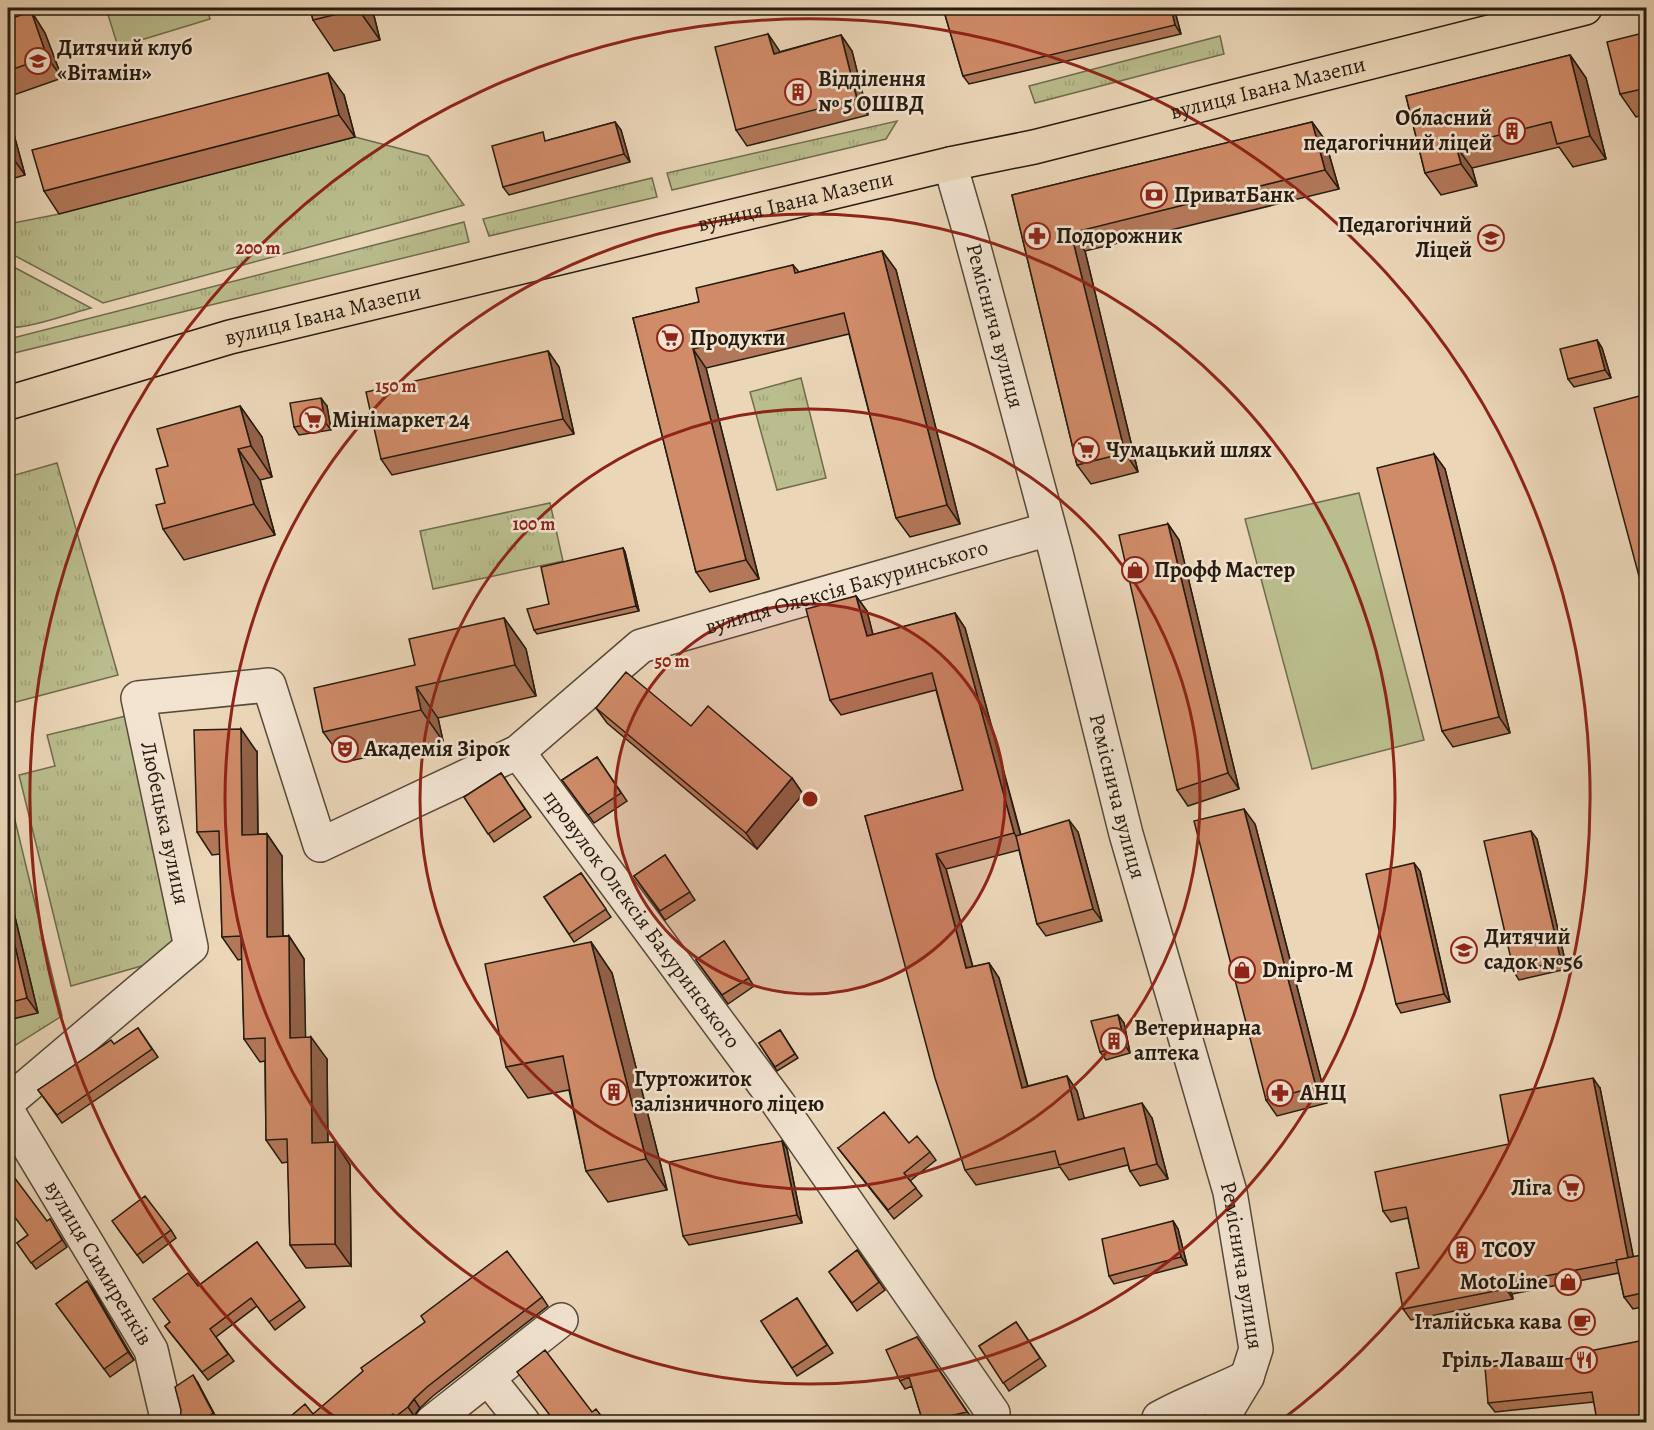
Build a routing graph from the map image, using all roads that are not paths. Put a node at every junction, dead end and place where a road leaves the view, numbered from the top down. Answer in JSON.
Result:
{"nodes":[{"id":1,"x":1585,"y":8,"type":"edge"},
{"id":2,"x":950,"y":164,"type":"junction"},
{"id":3,"x":8,"y":403,"type":"edge"},
{"id":4,"x":1049,"y":529,"type":"junction"},
{"id":5,"x":138,"y":698,"type":"joint"},
{"id":6,"x":518,"y":752,"type":"junction"},
{"id":7,"x":8,"y":1102,"type":"edge"},
{"id":8,"x":8,"y":1112,"type":"edge"},
{"id":9,"x":561,"y":1320,"type":"dead end"},
{"id":10,"x":1247,"y":1377,"type":"junction"},
{"id":11,"x":488,"y":1378,"type":"junction"},
{"id":12,"x":993,"y":1413,"type":"dead end"},
{"id":13,"x":1159,"y":1418,"type":"dead end"},
{"id":14,"x":168,"y":1422,"type":"edge"},
{"id":15,"x":432,"y":1422,"type":"edge"},
{"id":16,"x":523,"y":1422,"type":"edge"},
{"id":17,"x":1220,"y":1422,"type":"edge"}],
"edges":[{"from":1,"to":2,"type":"main road","name":"вулиця Івана Мазепи"},
{"from":2,"to":3,"type":"main road","name":"вулиця Івана Мазепи"},
{"from":2,"to":4,"type":"street","name":"Реміснича вулиця"},
{"from":4,"to":6,"type":"street","name":"вулиця Олексія Бакуринського"},
{"from":4,"to":10,"type":"street","name":"Реміснича вулиця"},
{"from":5,"to":6,"type":"street","name":"вулиця Олексія Бакуринського"},
{"from":5,"to":7,"type":"street","name":"Любецька вулиця"},
{"from":6,"to":12,"type":"street","name":"провулок Олексія Бакуринського"},
{"from":8,"to":14,"type":"street","name":"вулиця Симиренків"},
{"from":9,"to":11,"type":"street"},
{"from":10,"to":13,"type":"street"},
{"from":10,"to":17,"type":"street","name":"Реміснича вулиця"},
{"from":11,"to":15,"type":"street"},
{"from":11,"to":16,"type":"street"}]}
